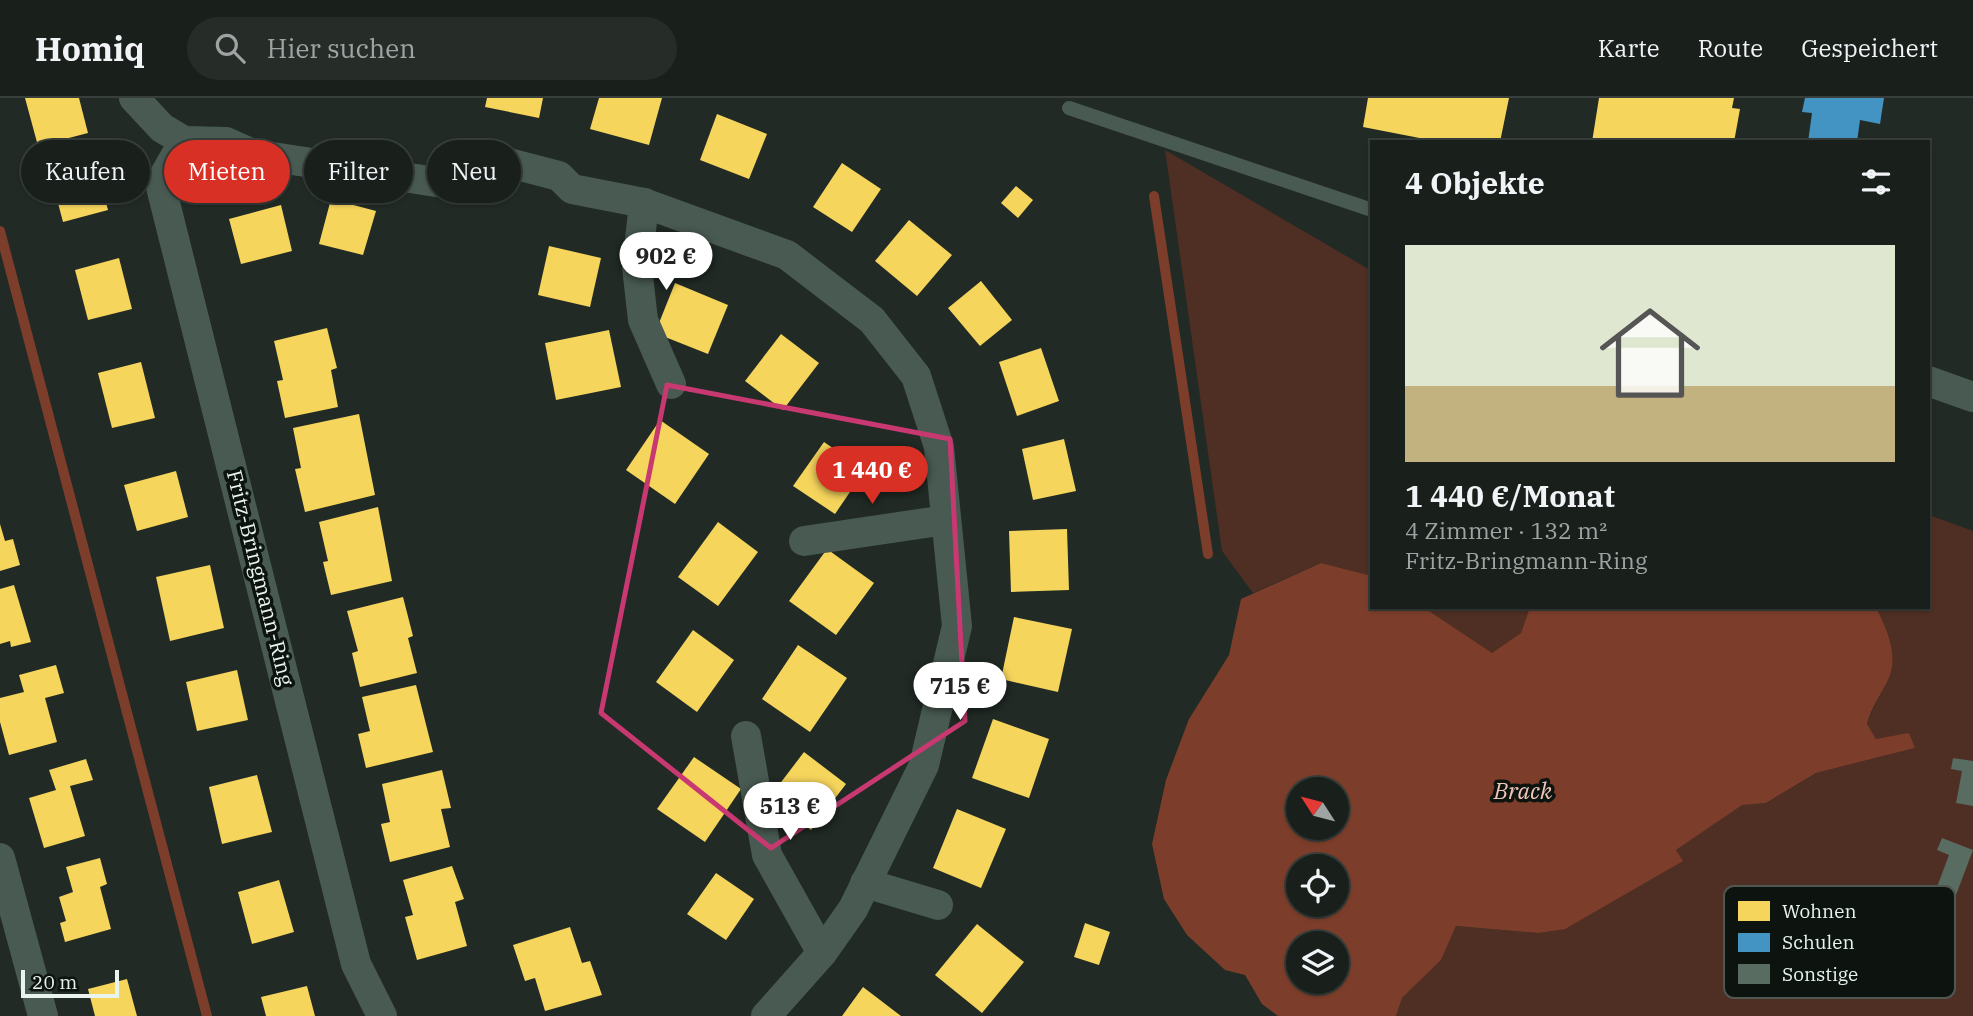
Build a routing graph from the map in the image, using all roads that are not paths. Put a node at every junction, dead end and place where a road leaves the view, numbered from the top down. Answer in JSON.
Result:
{"nodes":[{"id":1,"x":134,"y":98,"type":"edge"},
{"id":2,"x":1069,"y":108,"type":"dead end"},
{"id":3,"x":182,"y":140,"type":"edge"},
{"id":4,"x":290,"y":160,"type":"edge"},
{"id":5,"x":164,"y":176,"type":"edge"},
{"id":6,"x":164,"y":199,"type":"edge"},
{"id":7,"x":165,"y":203,"type":"edge"},
{"id":8,"x":644,"y":203,"type":"junction"},
{"id":9,"x":1370,"y":209,"type":"edge"},
{"id":10,"x":1930,"y":383,"type":"edge"},
{"id":11,"x":671,"y":384,"type":"dead end"},
{"id":12,"x":1973,"y":397,"type":"edge"},
{"id":13,"x":946,"y":520,"type":"junction"},
{"id":14,"x":804,"y":541,"type":"dead end"},
{"id":15,"x":746,"y":736,"type":"dead end"},
{"id":16,"x":0,"y":858,"type":"edge"},
{"id":17,"x":865,"y":883,"type":"junction"},
{"id":18,"x":938,"y":905,"type":"dead end"},
{"id":19,"x":822,"y":953,"type":"junction"},
{"id":20,"x":43,"y":1016,"type":"edge"},
{"id":21,"x":382,"y":1016,"type":"edge"},
{"id":22,"x":766,"y":1016,"type":"edge"}],
"edges":[{"from":1,"to":3,"type":"street"},
{"from":2,"to":9,"type":"lane"},
{"from":4,"to":8,"type":"street"},
{"from":5,"to":6,"type":"street","name":"Fritz-Bringmann-Ring"},
{"from":7,"to":21,"type":"street","name":"Fritz-Bringmann-Ring"},
{"from":8,"to":11,"type":"street"},
{"from":8,"to":13,"type":"street"},
{"from":10,"to":12,"type":"street"},
{"from":13,"to":14,"type":"street"},
{"from":13,"to":17,"type":"street"},
{"from":15,"to":19,"type":"street"},
{"from":16,"to":20,"type":"street"},
{"from":17,"to":18,"type":"street"},
{"from":17,"to":19,"type":"street"},
{"from":19,"to":22,"type":"street"}]}
